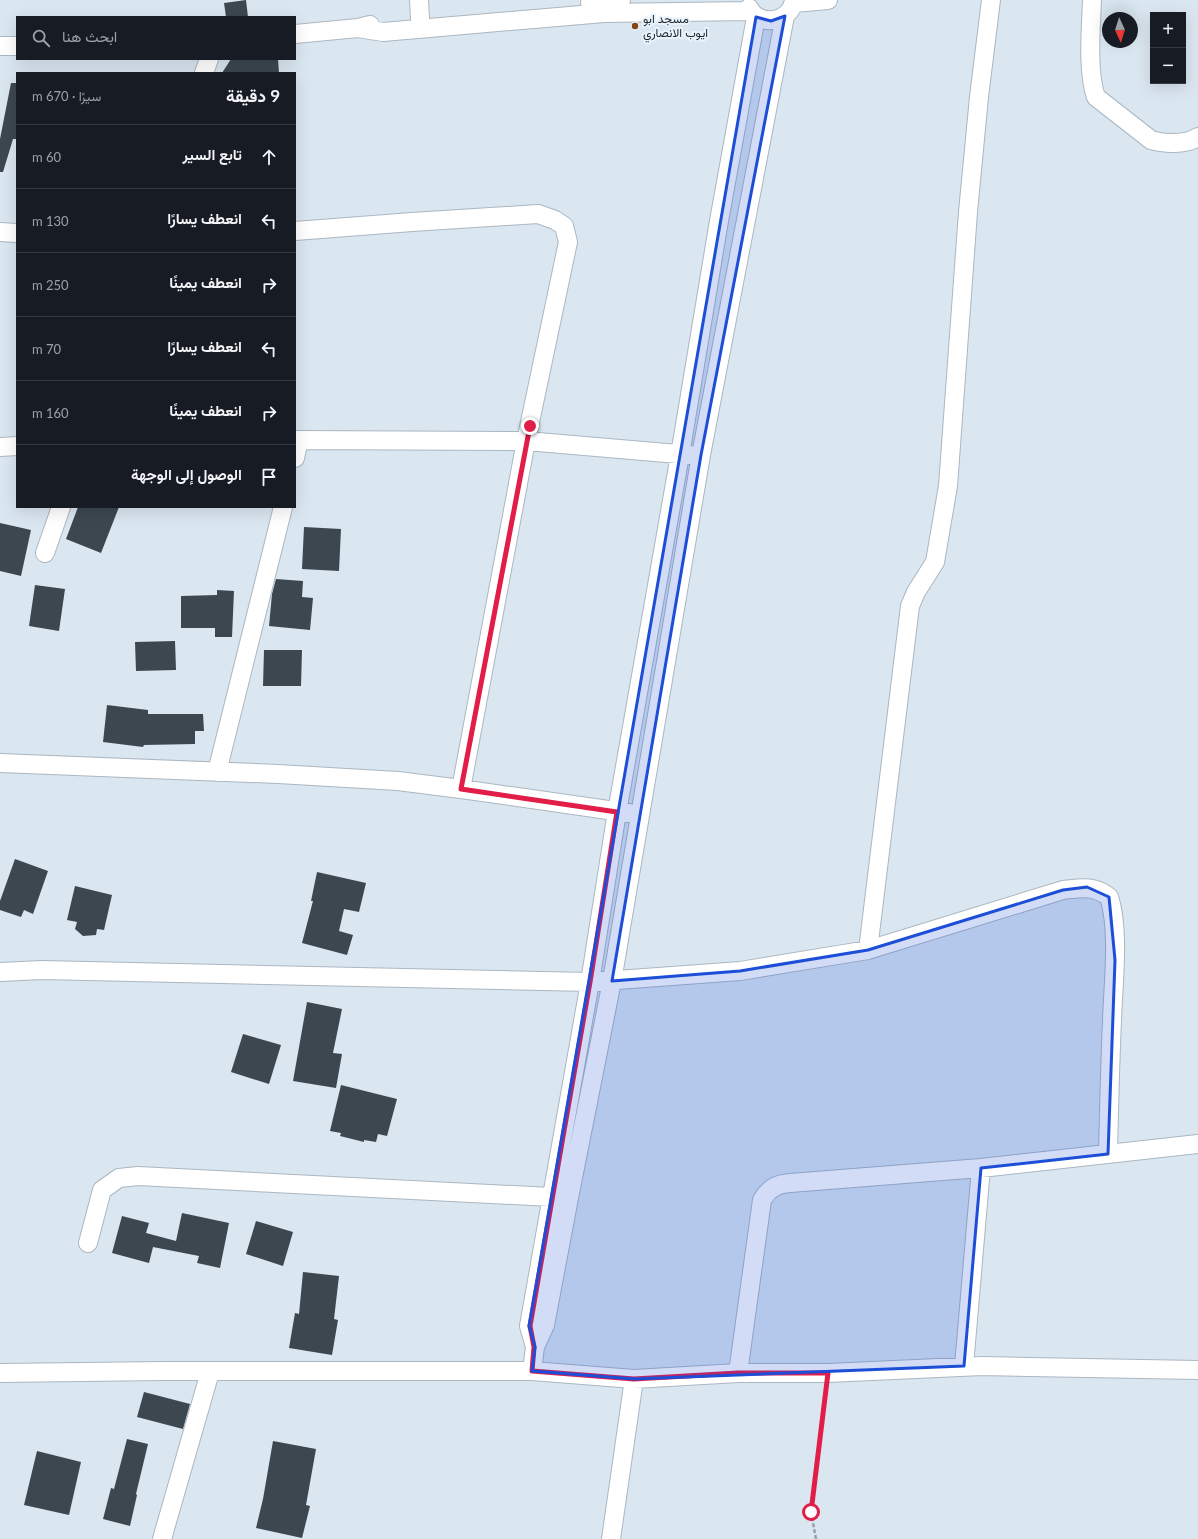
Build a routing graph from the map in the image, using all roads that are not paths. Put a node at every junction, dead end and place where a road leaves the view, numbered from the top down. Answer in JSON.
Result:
{"nodes":[{"id":1,"x":420,"y":0,"type":"edge"},
{"id":2,"x":621,"y":0,"type":"edge"},
{"id":3,"x":822,"y":0,"type":"edge"},
{"id":4,"x":991,"y":0,"type":"edge"},
{"id":5,"x":1092,"y":0,"type":"edge"},
{"id":6,"x":791,"y":6,"type":"edge"},
{"id":7,"x":751,"y":9,"type":"edge"},
{"id":8,"x":420,"y":19,"type":"junction"},
{"id":9,"x":358,"y":28,"type":"junction"},
{"id":10,"x":296,"y":34,"type":"edge"},
{"id":11,"x":0,"y":46,"type":"edge"},
{"id":12,"x":16,"y":46,"type":"edge"},
{"id":13,"x":209,"y":60,"type":"edge"},
{"id":14,"x":204,"y":72,"type":"edge"},
{"id":15,"x":1198,"y":137,"type":"edge"},
{"id":16,"x":296,"y":231,"type":"edge"},
{"id":17,"x":0,"y":232,"type":"edge"},
{"id":18,"x":16,"y":233,"type":"edge"},
{"id":19,"x":297,"y":440,"type":"edge"},
{"id":20,"x":526,"y":441,"type":"junction"},
{"id":21,"x":16,"y":446,"type":"edge"},
{"id":22,"x":0,"y":448,"type":"edge"},
{"id":23,"x":680,"y":455,"type":"junction"},
{"id":24,"x":701,"y":456,"type":"junction"},
{"id":25,"x":61,"y":508,"type":"edge"},
{"id":26,"x":283,"y":508,"type":"edge"},
{"id":27,"x":45,"y":554,"type":"dead end"},
{"id":28,"x":0,"y":763,"type":"edge"},
{"id":29,"x":217,"y":772,"type":"junction"},
{"id":30,"x":461,"y":789,"type":"junction"},
{"id":31,"x":617,"y":812,"type":"junction"},
{"id":32,"x":639,"y":815,"type":"junction"},
{"id":33,"x":868,"y":950,"type":"junction"},
{"id":34,"x":0,"y":972,"type":"edge"},
{"id":35,"x":612,"y":981,"type":"junction"},
{"id":36,"x":590,"y":982,"type":"junction"},
{"id":37,"x":1198,"y":1144,"type":"edge"},
{"id":38,"x":1108,"y":1154,"type":"junction"},
{"id":39,"x":981,"y":1168,"type":"junction"},
{"id":40,"x":551,"y":1196,"type":"junction"},
{"id":41,"x":88,"y":1242,"type":"dead end"},
{"id":42,"x":534,"y":1347,"type":"junction"},
{"id":43,"x":964,"y":1366,"type":"junction"},
{"id":44,"x":1198,"y":1370,"type":"edge"},
{"id":45,"x":532,"y":1371,"type":"junction"},
{"id":46,"x":210,"y":1372,"type":"junction"},
{"id":47,"x":0,"y":1373,"type":"edge"},
{"id":48,"x":738,"y":1373,"type":"junction"},
{"id":49,"x":634,"y":1379,"type":"junction"},
{"id":50,"x":162,"y":1539,"type":"edge"},
{"id":51,"x":611,"y":1539,"type":"edge"}],
"edges":[{"from":1,"to":8,"type":"street"},
{"from":2,"to":8,"type":"street"},
{"from":3,"to":6,"type":"street"},
{"from":4,"to":33,"type":"street"},
{"from":5,"to":15,"type":"street"},
{"from":6,"to":7,"type":"street"},
{"from":6,"to":24,"type":"street"},
{"from":7,"to":9,"type":"street"},
{"from":7,"to":23,"type":"street"},
{"from":8,"to":9,"type":"street"},
{"from":9,"to":10,"type":"street"},
{"from":11,"to":12,"type":"street"},
{"from":13,"to":14,"type":"street"},
{"from":16,"to":20,"type":"street"},
{"from":17,"to":18,"type":"street"},
{"from":19,"to":20,"type":"street"},
{"from":20,"to":23,"type":"street"},
{"from":20,"to":30,"type":"street"},
{"from":21,"to":22,"type":"street"},
{"from":23,"to":24,"type":"street"},
{"from":23,"to":31,"type":"street"},
{"from":24,"to":32,"type":"street"},
{"from":25,"to":27,"type":"street"},
{"from":26,"to":29,"type":"street"},
{"from":28,"to":29,"type":"street"},
{"from":29,"to":30,"type":"street"},
{"from":30,"to":31,"type":"street"},
{"from":31,"to":32,"type":"street"},
{"from":31,"to":36,"type":"street"},
{"from":32,"to":35,"type":"street"},
{"from":33,"to":35,"type":"street"},
{"from":33,"to":38,"type":"street"},
{"from":34,"to":36,"type":"street"},
{"from":35,"to":36,"type":"street"},
{"from":35,"to":42,"type":"street"},
{"from":36,"to":40,"type":"street"},
{"from":37,"to":38,"type":"street"},
{"from":38,"to":39,"type":"street"},
{"from":39,"to":43,"type":"street"},
{"from":39,"to":48,"type":"street"},
{"from":40,"to":41,"type":"street"},
{"from":40,"to":42,"type":"street"},
{"from":42,"to":45,"type":"street"},
{"from":43,"to":44,"type":"street"},
{"from":43,"to":48,"type":"street"},
{"from":45,"to":46,"type":"street"},
{"from":45,"to":49,"type":"street"},
{"from":46,"to":47,"type":"street"},
{"from":46,"to":50,"type":"street"},
{"from":48,"to":49,"type":"street"},
{"from":49,"to":51,"type":"street"}]}
